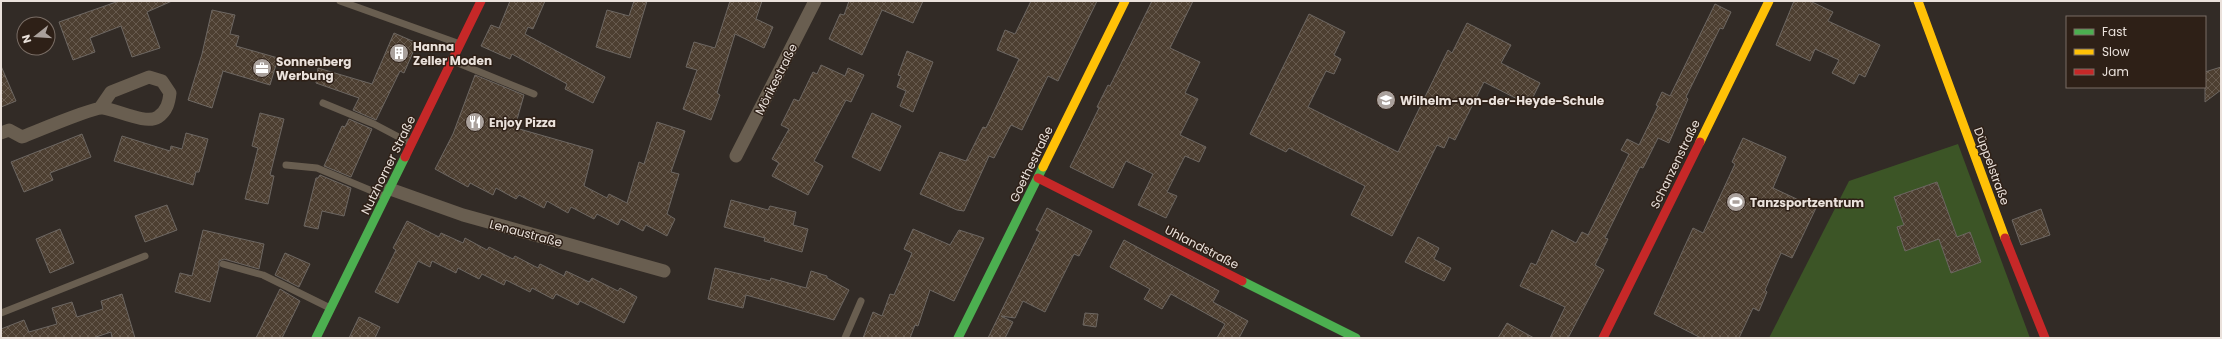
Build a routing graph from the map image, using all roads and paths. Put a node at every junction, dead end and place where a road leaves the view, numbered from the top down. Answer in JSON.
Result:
{"nodes":[{"id":1,"x":340,"y":1,"type":"edge"},
{"id":2,"x":481,"y":1,"type":"edge"},
{"id":3,"x":815,"y":1,"type":"edge"},
{"id":4,"x":1125,"y":1,"type":"edge"},
{"id":5,"x":1769,"y":1,"type":"edge"},
{"id":6,"x":1918,"y":1,"type":"edge"},
{"id":7,"x":460,"y":44,"type":"junction"},
{"id":8,"x":452,"y":60,"type":"junction"},
{"id":9,"x":534,"y":94,"type":"dead end"},
{"id":10,"x":323,"y":103,"type":"dead end"},
{"id":11,"x":100,"y":108,"type":"junction"},
{"id":12,"x":1,"y":133,"type":"edge"},
{"id":13,"x":412,"y":144,"type":"junction"},
{"id":14,"x":736,"y":156,"type":"dead end"},
{"id":15,"x":286,"y":165,"type":"dead end"},
{"id":16,"x":1038,"y":178,"type":"junction"},
{"id":17,"x":388,"y":193,"type":"junction"},
{"id":18,"x":145,"y":256,"type":"dead end"},
{"id":19,"x":223,"y":264,"type":"dead end"},
{"id":20,"x":664,"y":271,"type":"dead end"},
{"id":21,"x":861,"y":302,"type":"dead end"},
{"id":22,"x":330,"y":309,"type":"junction"},
{"id":23,"x":1,"y":313,"type":"edge"},
{"id":24,"x":316,"y":338,"type":"edge"},
{"id":25,"x":845,"y":338,"type":"edge"},
{"id":26,"x":958,"y":338,"type":"edge"},
{"id":27,"x":1356,"y":338,"type":"edge"},
{"id":28,"x":1603,"y":338,"type":"edge"},
{"id":29,"x":2045,"y":338,"type":"edge"}],
"edges":[{"from":1,"to":7,"type":"lane"},
{"from":2,"to":7,"type":"street","name":"Nutzhorner Straße"},
{"from":3,"to":14,"type":"street","name":"Mörikestraße"},
{"from":4,"to":16,"type":"street","name":"Goethestraße"},
{"from":5,"to":28,"type":"street","name":"Schanzenstraße"},
{"from":6,"to":29,"type":"street","name":"Düppelstraße"},
{"from":7,"to":8,"type":"street","name":"Nutzhorner Straße"},
{"from":8,"to":9,"type":"lane"},
{"from":8,"to":13,"type":"street","name":"Nutzhorner Straße"},
{"from":10,"to":13,"type":"lane"},
{"from":11,"to":11,"type":"street"},
{"from":11,"to":12,"type":"street"},
{"from":13,"to":17,"type":"street","name":"Nutzhorner Straße"},
{"from":15,"to":17,"type":"lane"},
{"from":16,"to":26,"type":"street","name":"Goethestraße"},
{"from":16,"to":27,"type":"street","name":"Uhlandstraße"},
{"from":17,"to":20,"type":"street","name":"Lenaustraße"},
{"from":17,"to":22,"type":"street","name":"Nutzhorner Straße"},
{"from":18,"to":23,"type":"lane"},
{"from":19,"to":22,"type":"lane"},
{"from":21,"to":25,"type":"lane"},
{"from":22,"to":24,"type":"street","name":"Nutzhorner Straße"}]}
